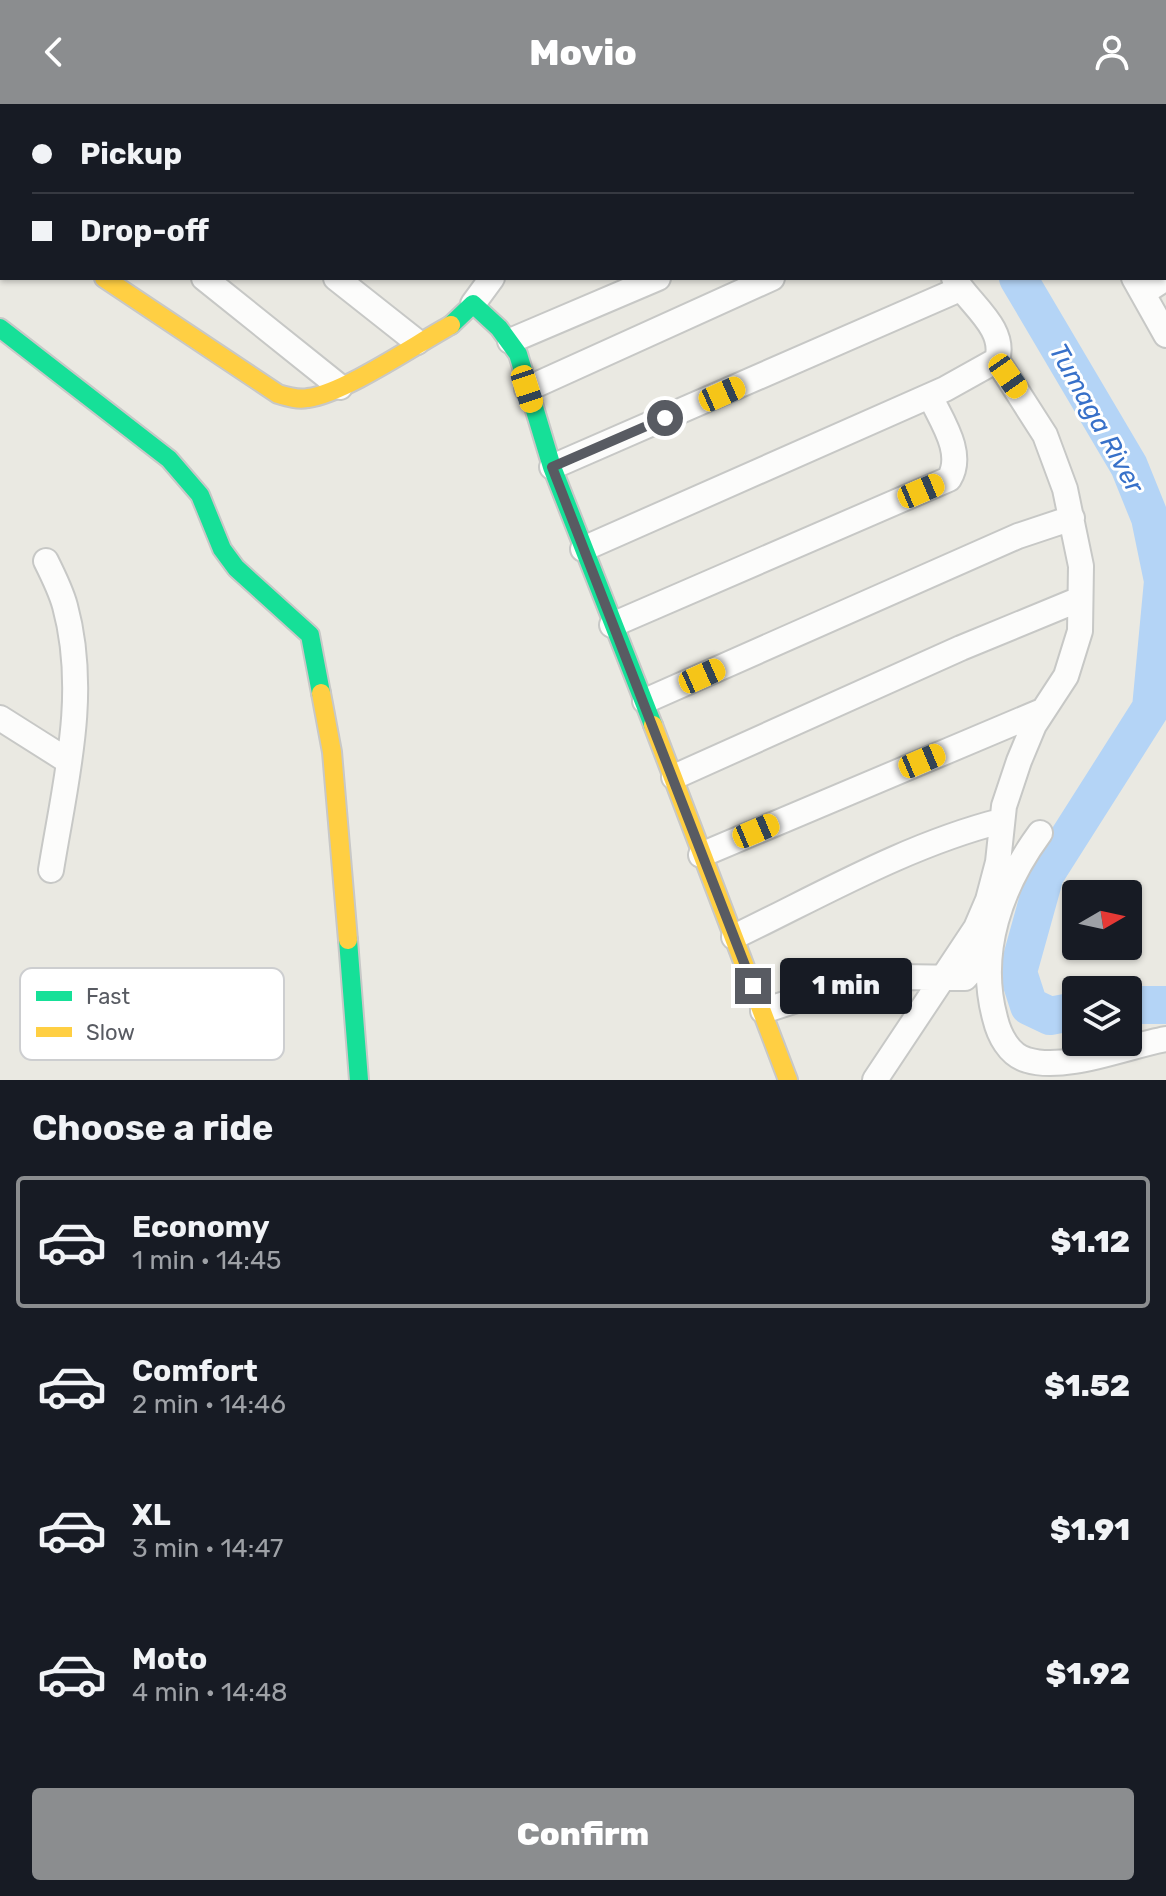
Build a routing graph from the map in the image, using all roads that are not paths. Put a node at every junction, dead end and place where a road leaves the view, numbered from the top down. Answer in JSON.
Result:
{"nodes":[{"id":1,"x":107,"y":280,"type":"edge"},
{"id":2,"x":206,"y":280,"type":"edge"},
{"id":3,"x":339,"y":280,"type":"edge"},
{"id":4,"x":491,"y":280,"type":"edge"},
{"id":5,"x":653,"y":280,"type":"edge"},
{"id":6,"x":768,"y":280,"type":"edge"},
{"id":7,"x":957,"y":284,"type":"edge"},
{"id":8,"x":1139,"y":285,"type":"edge"},
{"id":9,"x":473,"y":304,"type":"junction"},
{"id":10,"x":0,"y":328,"type":"edge"},
{"id":11,"x":1166,"y":335,"type":"edge"},
{"id":12,"x":510,"y":341,"type":"junction"},
{"id":13,"x":417,"y":342,"type":"junction"},
{"id":14,"x":997,"y":360,"type":"junction"},
{"id":15,"x":340,"y":387,"type":"junction"},
{"id":16,"x":527,"y":389,"type":"junction"},
{"id":17,"x":930,"y":396,"type":"junction"},
{"id":18,"x":552,"y":467,"type":"junction"},
{"id":19,"x":1072,"y":518,"type":"junction"},
{"id":20,"x":583,"y":549,"type":"junction"},
{"id":21,"x":46,"y":561,"type":"dead end"},
{"id":22,"x":1080,"y":599,"type":"junction"},
{"id":23,"x":612,"y":625,"type":"junction"},
{"id":24,"x":645,"y":701,"type":"junction"},
{"id":25,"x":1042,"y":711,"type":"junction"},
{"id":26,"x":0,"y":718,"type":"edge"},
{"id":27,"x":68,"y":761,"type":"junction"},
{"id":28,"x":674,"y":777,"type":"junction"},
{"id":29,"x":1001,"y":821,"type":"junction"},
{"id":30,"x":1040,"y":833,"type":"dead end"},
{"id":31,"x":701,"y":855,"type":"junction"},
{"id":32,"x":51,"y":870,"type":"dead end"},
{"id":33,"x":734,"y":937,"type":"junction"},
{"id":34,"x":990,"y":950,"type":"junction"},
{"id":35,"x":944,"y":980,"type":"junction"},
{"id":36,"x":763,"y":1011,"type":"junction"},
{"id":37,"x":1166,"y":1039,"type":"edge"},
{"id":38,"x":359,"y":1080,"type":"edge"},
{"id":39,"x":788,"y":1080,"type":"edge"},
{"id":40,"x":875,"y":1080,"type":"edge"}],
"edges":[{"from":1,"to":15,"type":"street"},
{"from":2,"to":15,"type":"street"},
{"from":3,"to":13,"type":"street"},
{"from":4,"to":9,"type":"street"},
{"from":5,"to":12,"type":"street"},
{"from":6,"to":16,"type":"street"},
{"from":7,"to":14,"type":"street"},
{"from":7,"to":18,"type":"street"},
{"from":8,"to":11,"type":"street"},
{"from":9,"to":12,"type":"street"},
{"from":9,"to":13,"type":"street"},
{"from":10,"to":38,"type":"street"},
{"from":12,"to":16,"type":"street"},
{"from":13,"to":15,"type":"street"},
{"from":14,"to":17,"type":"street"},
{"from":14,"to":19,"type":"street"},
{"from":16,"to":18,"type":"street"},
{"from":17,"to":20,"type":"street"},
{"from":17,"to":23,"type":"street"},
{"from":18,"to":20,"type":"street"},
{"from":19,"to":22,"type":"street"},
{"from":19,"to":24,"type":"street"},
{"from":20,"to":23,"type":"street"},
{"from":21,"to":27,"type":"street"},
{"from":22,"to":25,"type":"street"},
{"from":22,"to":28,"type":"street"},
{"from":23,"to":24,"type":"street"},
{"from":24,"to":28,"type":"street"},
{"from":25,"to":29,"type":"street"},
{"from":25,"to":31,"type":"street"},
{"from":26,"to":27,"type":"street"},
{"from":27,"to":32,"type":"street"},
{"from":28,"to":31,"type":"street"},
{"from":29,"to":33,"type":"street"},
{"from":29,"to":35,"type":"street"},
{"from":30,"to":34,"type":"street"},
{"from":31,"to":33,"type":"street"},
{"from":33,"to":36,"type":"street"},
{"from":34,"to":35,"type":"street"},
{"from":34,"to":37,"type":"street"},
{"from":35,"to":36,"type":"street"},
{"from":35,"to":40,"type":"street"},
{"from":36,"to":39,"type":"street"}]}
